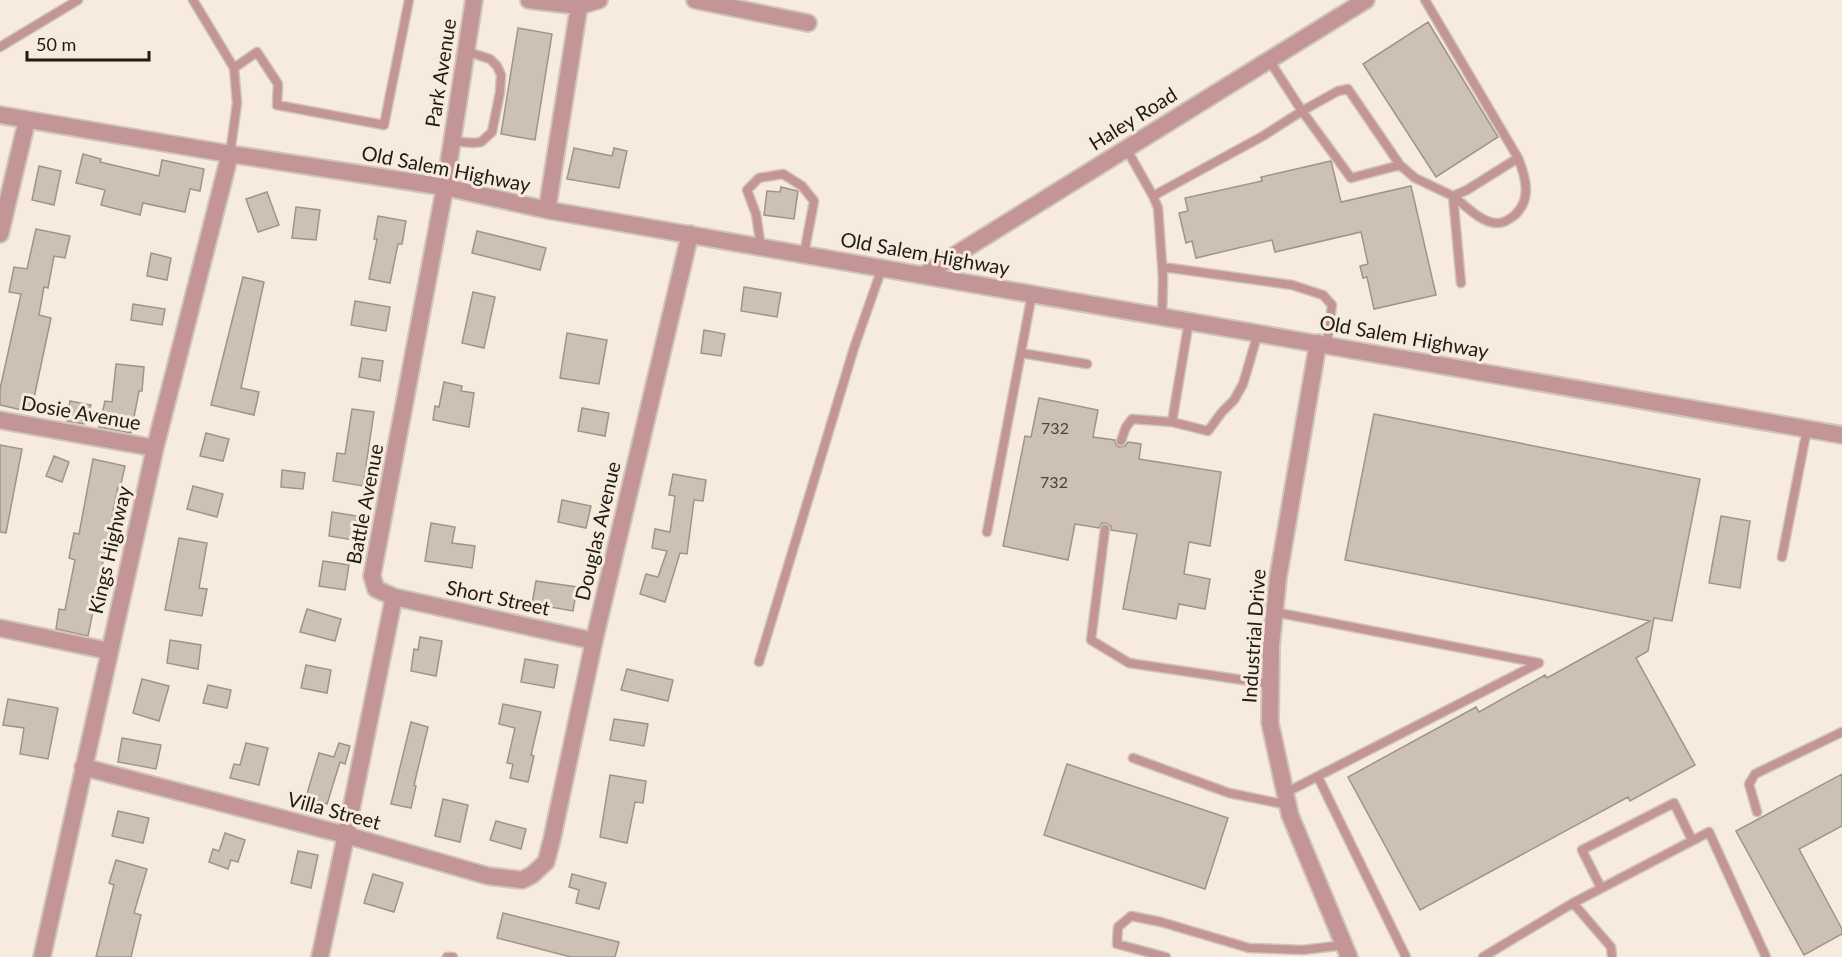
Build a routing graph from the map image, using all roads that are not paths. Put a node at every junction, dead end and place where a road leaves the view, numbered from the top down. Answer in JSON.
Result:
{"nodes":[{"id":1,"x":78,"y":0,"type":"edge"},
{"id":2,"x":193,"y":0,"type":"edge"},
{"id":3,"x":409,"y":0,"type":"edge"},
{"id":4,"x":474,"y":0,"type":"edge"},
{"id":5,"x":529,"y":0,"type":"edge"},
{"id":6,"x":600,"y":0,"type":"edge"},
{"id":7,"x":695,"y":0,"type":"edge"},
{"id":8,"x":1366,"y":0,"type":"edge"},
{"id":9,"x":1425,"y":0,"type":"edge"},
{"id":10,"x":580,"y":3,"type":"edge"},
{"id":11,"x":808,"y":23,"type":"dead end"},
{"id":12,"x":0,"y":47,"type":"edge"},
{"id":13,"x":465,"y":51,"type":"junction"},
{"id":14,"x":1269,"y":60,"type":"junction"},
{"id":15,"x":234,"y":68,"type":"junction"},
{"id":16,"x":1302,"y":111,"type":"junction"},
{"id":17,"x":0,"y":115,"type":"edge"},
{"id":18,"x":27,"y":120,"type":"junction"},
{"id":19,"x":452,"y":141,"type":"junction"},
{"id":20,"x":1126,"y":148,"type":"junction"},
{"id":21,"x":230,"y":154,"type":"junction"},
{"id":22,"x":1518,"y":158,"type":"junction"},
{"id":23,"x":1400,"y":165,"type":"junction"},
{"id":24,"x":446,"y":187,"type":"junction"},
{"id":25,"x":1153,"y":196,"type":"junction"},
{"id":26,"x":1454,"y":196,"type":"junction"},
{"id":27,"x":547,"y":210,"type":"junction"},
{"id":28,"x":0,"y":234,"type":"edge"},
{"id":29,"x":690,"y":234,"type":"junction"},
{"id":30,"x":761,"y":247,"type":"junction"},
{"id":31,"x":804,"y":254,"type":"junction"},
{"id":32,"x":1162,"y":267,"type":"junction"},
{"id":33,"x":882,"y":268,"type":"junction"},
{"id":34,"x":923,"y":275,"type":"junction"},
{"id":35,"x":1461,"y":283,"type":"dead end"},
{"id":36,"x":1032,"y":294,"type":"junction"},
{"id":37,"x":1162,"y":316,"type":"junction"},
{"id":38,"x":1189,"y":321,"type":"junction"},
{"id":39,"x":1258,"y":333,"type":"junction"},
{"id":40,"x":1322,"y":344,"type":"junction"},
{"id":41,"x":1021,"y":353,"type":"junction"},
{"id":42,"x":1087,"y":364,"type":"dead end"},
{"id":43,"x":0,"y":420,"type":"edge"},
{"id":44,"x":1172,"y":422,"type":"junction"},
{"id":45,"x":1807,"y":429,"type":"junction"},
{"id":46,"x":1842,"y":435,"type":"edge"},
{"id":47,"x":1121,"y":441,"type":"dead end"},
{"id":48,"x":155,"y":448,"type":"junction"},
{"id":49,"x":1105,"y":529,"type":"dead end"},
{"id":50,"x":987,"y":532,"type":"dead end"},
{"id":51,"x":1782,"y":557,"type":"dead end"},
{"id":52,"x":394,"y":597,"type":"junction"},
{"id":53,"x":1274,"y":612,"type":"junction"},
{"id":54,"x":0,"y":628,"type":"edge"},
{"id":55,"x":594,"y":640,"type":"junction"},
{"id":56,"x":109,"y":651,"type":"junction"},
{"id":57,"x":759,"y":663,"type":"dead end"},
{"id":58,"x":1270,"y":684,"type":"junction"},
{"id":59,"x":1842,"y":732,"type":"edge"},
{"id":60,"x":1133,"y":758,"type":"dead end"},
{"id":61,"x":83,"y":768,"type":"junction"},
{"id":62,"x":1318,"y":777,"type":"junction"},
{"id":63,"x":1286,"y":799,"type":"junction"},
{"id":64,"x":1757,"y":812,"type":"dead end"},
{"id":65,"x":346,"y":835,"type":"junction"},
{"id":66,"x":552,"y":839,"type":"joint"},
{"id":67,"x":1692,"y":840,"type":"junction"},
{"id":68,"x":1601,"y":888,"type":"junction"},
{"id":69,"x":1573,"y":903,"type":"junction"},
{"id":70,"x":1277,"y":948,"type":"junction"},
{"id":71,"x":1347,"y":951,"type":"edge"},
{"id":72,"x":42,"y":957,"type":"edge"},
{"id":73,"x":320,"y":957,"type":"edge"},
{"id":74,"x":447,"y":957,"type":"edge"},
{"id":75,"x":453,"y":957,"type":"edge"},
{"id":76,"x":1166,"y":957,"type":"edge"},
{"id":77,"x":1271,"y":957,"type":"edge"},
{"id":78,"x":1406,"y":957,"type":"edge"},
{"id":79,"x":1483,"y":957,"type":"edge"},
{"id":80,"x":1612,"y":957,"type":"edge"},
{"id":81,"x":1766,"y":957,"type":"edge"}],
"edges":[{"from":1,"to":12,"type":"lane"},
{"from":2,"to":15,"type":"lane"},
{"from":3,"to":15,"type":"lane"},
{"from":4,"to":13,"type":"street","name":"Park Avenue"},
{"from":5,"to":10,"type":"street"},
{"from":6,"to":10,"type":"street"},
{"from":7,"to":11,"type":"street"},
{"from":8,"to":14,"type":"street","name":"Haley Road"},
{"from":9,"to":22,"type":"lane"},
{"from":10,"to":27,"type":"street"},
{"from":13,"to":19,"type":"street","name":"Park Avenue"},
{"from":13,"to":19,"type":"lane"},
{"from":14,"to":16,"type":"lane"},
{"from":14,"to":20,"type":"street","name":"Haley Road"},
{"from":15,"to":21,"type":"lane"},
{"from":16,"to":23,"type":"lane"},
{"from":16,"to":23,"type":"lane"},
{"from":16,"to":25,"type":"lane"},
{"from":17,"to":18,"type":"street","name":"Old Salem Highway"},
{"from":18,"to":21,"type":"street","name":"Old Salem Highway"},
{"from":18,"to":28,"type":"street"},
{"from":19,"to":24,"type":"street","name":"Park Avenue"},
{"from":20,"to":25,"type":"lane"},
{"from":20,"to":34,"type":"street","name":"Haley Road"},
{"from":21,"to":24,"type":"street","name":"Old Salem Highway"},
{"from":21,"to":48,"type":"street","name":"Kings Highway"},
{"from":22,"to":26,"type":"lane"},
{"from":22,"to":26,"type":"lane"},
{"from":23,"to":26,"type":"lane"},
{"from":24,"to":27,"type":"street","name":"Old Salem Highway"},
{"from":24,"to":52,"type":"street","name":"Battle Avenue"},
{"from":25,"to":32,"type":"lane"},
{"from":26,"to":35,"type":"lane"},
{"from":27,"to":29,"type":"street","name":"Old Salem Highway"},
{"from":29,"to":30,"type":"street","name":"Old Salem Highway"},
{"from":29,"to":55,"type":"street","name":"Douglas Avenue"},
{"from":30,"to":31,"type":"street","name":"Old Salem Highway"},
{"from":30,"to":31,"type":"lane"},
{"from":31,"to":33,"type":"street","name":"Old Salem Highway"},
{"from":32,"to":37,"type":"lane"},
{"from":32,"to":40,"type":"lane"},
{"from":33,"to":34,"type":"street","name":"Old Salem Highway"},
{"from":33,"to":57,"type":"lane"},
{"from":34,"to":36,"type":"street","name":"Old Salem Highway"},
{"from":36,"to":37,"type":"street","name":"Old Salem Highway"},
{"from":36,"to":41,"type":"lane"},
{"from":37,"to":38,"type":"street","name":"Old Salem Highway"},
{"from":38,"to":39,"type":"street","name":"Old Salem Highway"},
{"from":38,"to":44,"type":"lane"},
{"from":39,"to":40,"type":"street","name":"Old Salem Highway"},
{"from":39,"to":44,"type":"lane"},
{"from":40,"to":45,"type":"street","name":"Old Salem Highway"},
{"from":40,"to":53,"type":"street","name":"Industrial Drive"},
{"from":41,"to":42,"type":"lane"},
{"from":41,"to":50,"type":"lane"},
{"from":43,"to":48,"type":"street","name":"Dosie Avenue"},
{"from":44,"to":47,"type":"lane"},
{"from":45,"to":46,"type":"street","name":"Old Salem Highway"},
{"from":45,"to":51,"type":"lane"},
{"from":48,"to":56,"type":"street","name":"Kings Highway"},
{"from":49,"to":58,"type":"lane"},
{"from":52,"to":55,"type":"street","name":"Short Street"},
{"from":52,"to":65,"type":"street"},
{"from":53,"to":58,"type":"street","name":"Industrial Drive"},
{"from":53,"to":62,"type":"lane"},
{"from":54,"to":56,"type":"street"},
{"from":55,"to":66,"type":"street","name":"Douglas Avenue"},
{"from":56,"to":61,"type":"street","name":"Kings Highway"},
{"from":58,"to":63,"type":"street","name":"Industrial Drive"},
{"from":59,"to":64,"type":"lane"},
{"from":60,"to":63,"type":"lane"},
{"from":61,"to":65,"type":"street","name":"Villa Street"},
{"from":61,"to":72,"type":"street","name":"Kings Highway"},
{"from":62,"to":63,"type":"lane"},
{"from":62,"to":78,"type":"lane"},
{"from":63,"to":71,"type":"street","name":"Industrial Drive"},
{"from":65,"to":66,"type":"street","name":"Villa Street"},
{"from":65,"to":73,"type":"street"},
{"from":67,"to":68,"type":"lane"},
{"from":67,"to":68,"type":"lane"},
{"from":67,"to":81,"type":"lane"},
{"from":68,"to":69,"type":"lane"},
{"from":69,"to":79,"type":"lane"},
{"from":69,"to":80,"type":"lane"},
{"from":70,"to":71,"type":"lane"},
{"from":70,"to":76,"type":"lane"},
{"from":70,"to":77,"type":"lane"},
{"from":74,"to":75,"type":"lane"}]}
